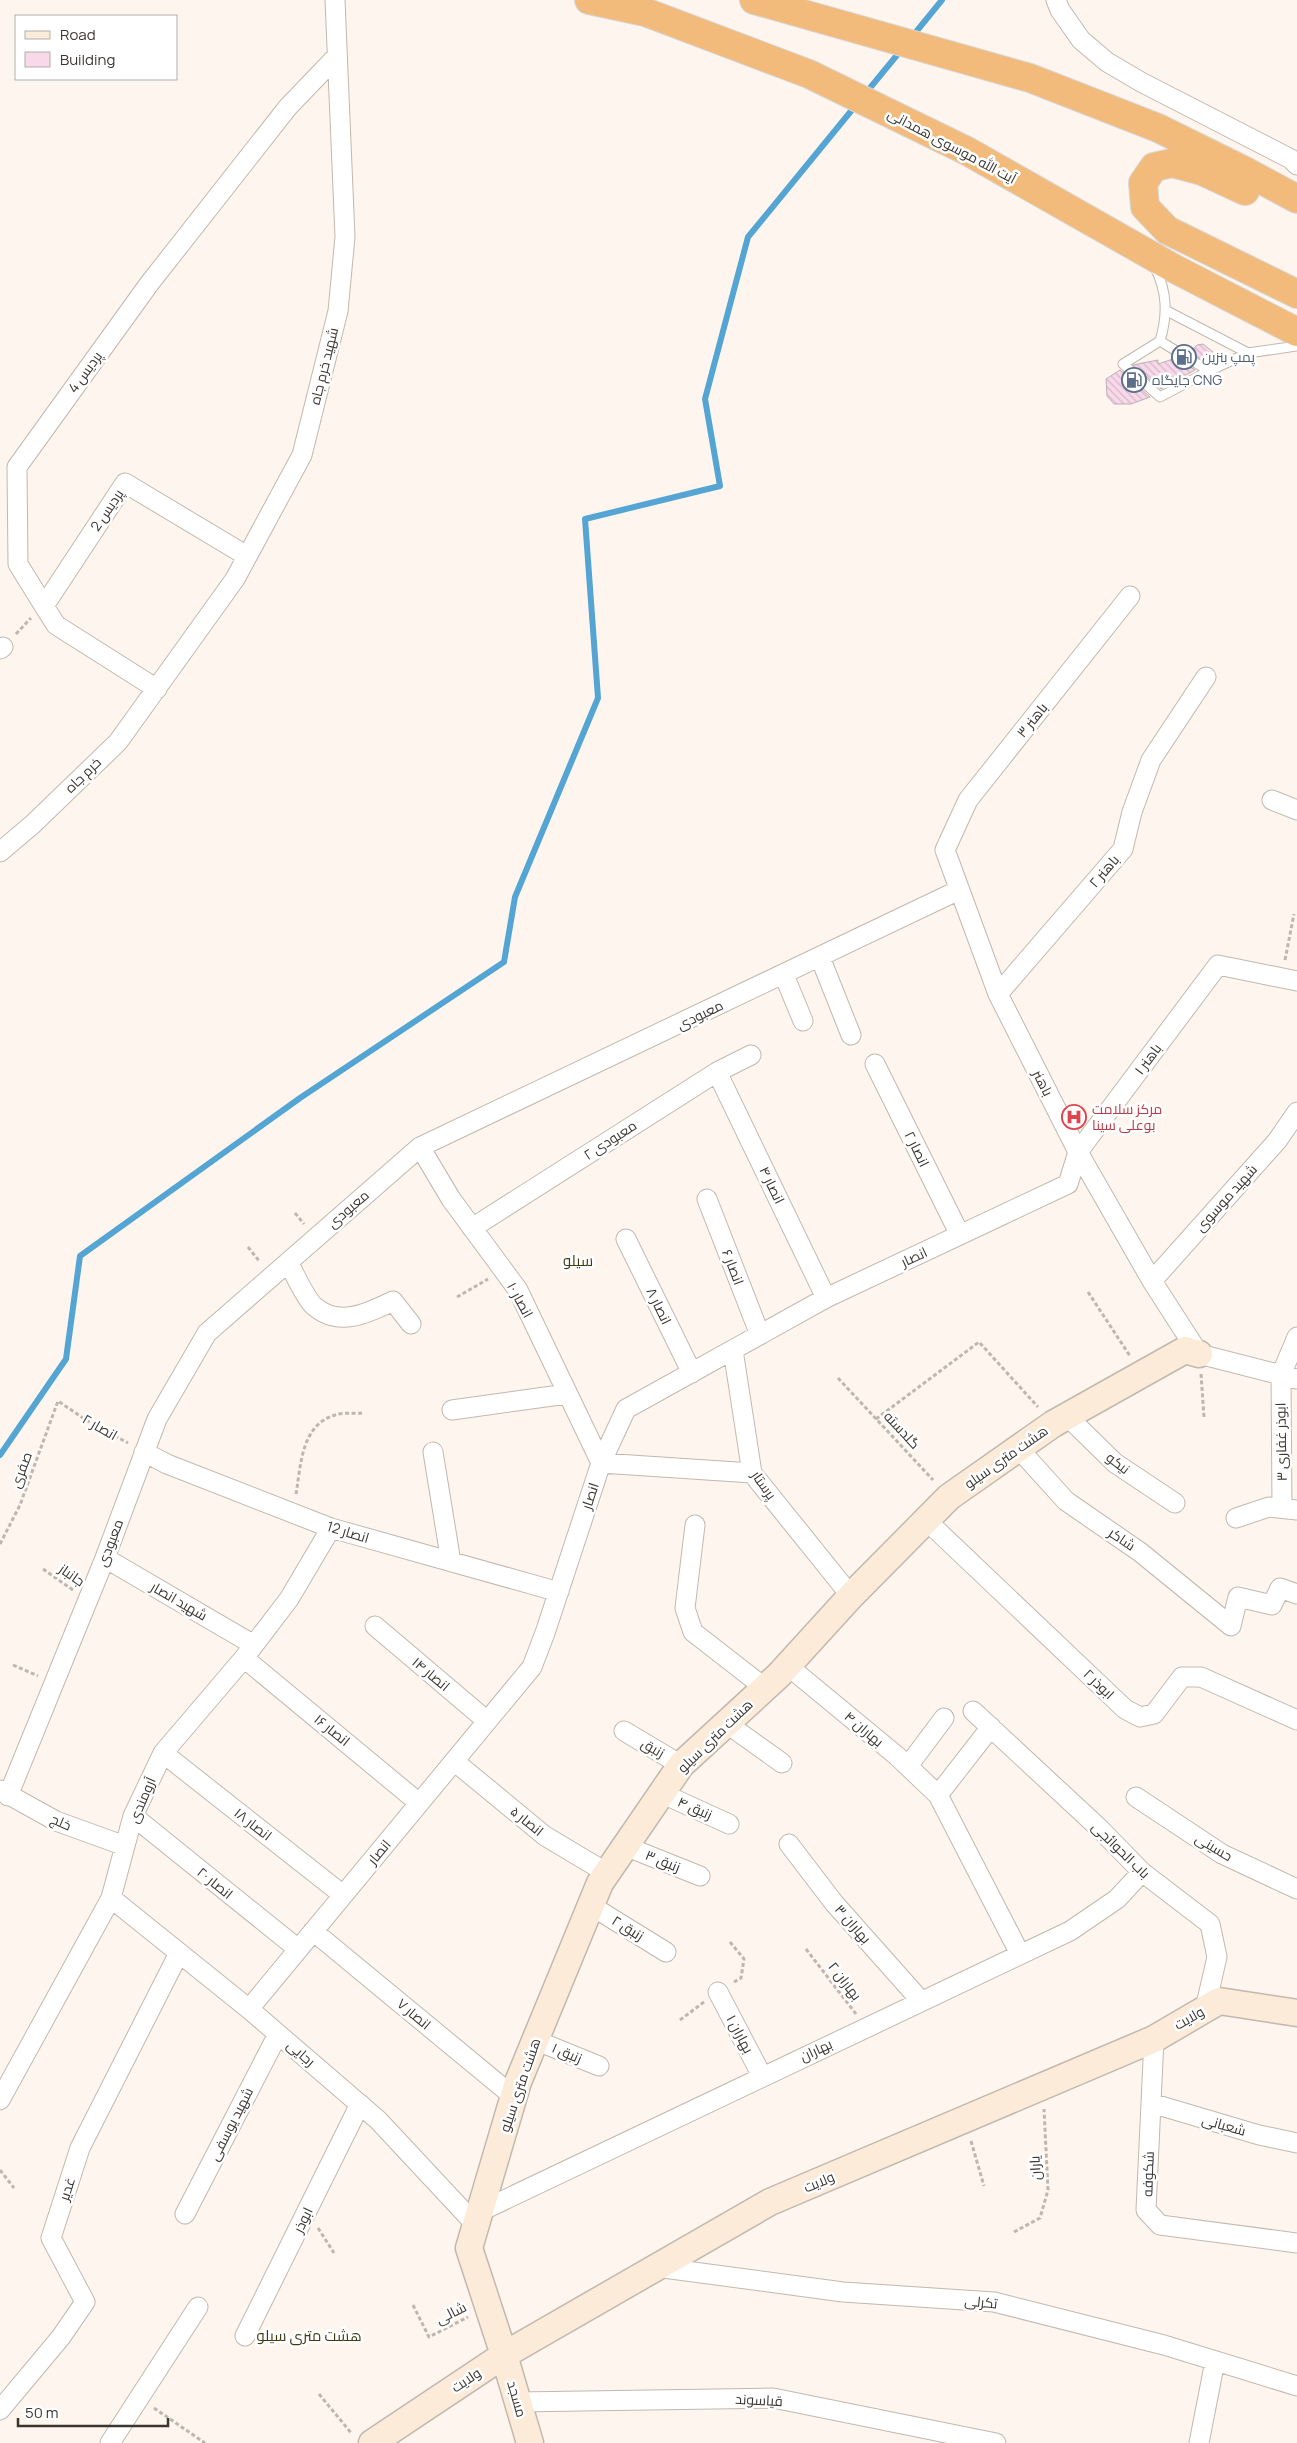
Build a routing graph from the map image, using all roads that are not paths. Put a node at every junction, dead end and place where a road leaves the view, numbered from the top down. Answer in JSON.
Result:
{"nodes":[{"id":1,"x":335,"y":0,"type":"edge"},
{"id":2,"x":589,"y":0,"type":"edge"},
{"id":3,"x":754,"y":0,"type":"edge"},
{"id":4,"x":1056,"y":0,"type":"edge"},
{"id":5,"x":338,"y":56,"type":"junction"},
{"id":6,"x":1297,"y":164,"type":"edge"},
{"id":7,"x":1297,"y":199,"type":"edge"},
{"id":8,"x":1297,"y":212,"type":"edge"},
{"id":9,"x":1147,"y":254,"type":"junction"},
{"id":10,"x":1297,"y":294,"type":"edge"},
{"id":11,"x":1167,"y":310,"type":"junction"},
{"id":12,"x":1297,"y":332,"type":"edge"},
{"id":13,"x":1160,"y":341,"type":"junction"},
{"id":14,"x":1297,"y":346,"type":"edge"},
{"id":15,"x":1248,"y":353,"type":"junction"},
{"id":16,"x":1209,"y":371,"type":"junction"},
{"id":17,"x":247,"y":556,"type":"junction"},
{"id":18,"x":1130,"y":596,"type":"dead end"},
{"id":19,"x":44,"y":606,"type":"junction"},
{"id":20,"x":1206,"y":677,"type":"dead end"},
{"id":21,"x":157,"y":689,"type":"junction"},
{"id":22,"x":1272,"y":800,"type":"dead end"},
{"id":23,"x":1297,"y":810,"type":"edge"},
{"id":24,"x":945,"y":850,"type":"joint"},
{"id":25,"x":0,"y":852,"type":"edge"},
{"id":26,"x":959,"y":890,"type":"junction"},
{"id":27,"x":820,"y":957,"type":"junction"},
{"id":28,"x":784,"y":975,"type":"junction"},
{"id":29,"x":1289,"y":979,"type":"edge"},
{"id":30,"x":998,"y":994,"type":"junction"},
{"id":31,"x":803,"y":1020,"type":"dead end"},
{"id":32,"x":851,"y":1035,"type":"dead end"},
{"id":33,"x":751,"y":1055,"type":"dead end"},
{"id":34,"x":875,"y":1064,"type":"dead end"},
{"id":35,"x":717,"y":1072,"type":"junction"},
{"id":36,"x":1297,"y":1112,"type":"edge"},
{"id":37,"x":420,"y":1148,"type":"junction"},
{"id":38,"x":1078,"y":1152,"type":"junction"},
{"id":39,"x":707,"y":1199,"type":"dead end"},
{"id":40,"x":472,"y":1228,"type":"junction"},
{"id":41,"x":960,"y":1235,"type":"junction"},
{"id":42,"x":626,"y":1239,"type":"dead end"},
{"id":43,"x":288,"y":1262,"type":"junction"},
{"id":44,"x":1152,"y":1281,"type":"junction"},
{"id":45,"x":826,"y":1298,"type":"junction"},
{"id":46,"x":411,"y":1324,"type":"dead end"},
{"id":47,"x":760,"y":1336,"type":"junction"},
{"id":48,"x":1297,"y":1337,"type":"edge"},
{"id":49,"x":733,"y":1350,"type":"junction"},
{"id":50,"x":1199,"y":1354,"type":"junction"},
{"id":51,"x":692,"y":1373,"type":"junction"},
{"id":52,"x":1289,"y":1377,"type":"edge"},
{"id":53,"x":567,"y":1394,"type":"junction"},
{"id":54,"x":452,"y":1410,"type":"dead end"},
{"id":55,"x":1060,"y":1420,"type":"junction"},
{"id":56,"x":1018,"y":1448,"type":"junction"},
{"id":57,"x":144,"y":1452,"type":"junction"},
{"id":58,"x":433,"y":1452,"type":"dead end"},
{"id":59,"x":601,"y":1463,"type":"junction"},
{"id":60,"x":752,"y":1473,"type":"junction"},
{"id":61,"x":1176,"y":1503,"type":"dead end"},
{"id":62,"x":1290,"y":1509,"type":"edge"},
{"id":63,"x":1236,"y":1518,"type":"dead end"},
{"id":64,"x":926,"y":1520,"type":"junction"},
{"id":65,"x":695,"y":1525,"type":"dead end"},
{"id":66,"x":330,"y":1528,"type":"junction"},
{"id":67,"x":105,"y":1558,"type":"junction"},
{"id":68,"x":451,"y":1562,"type":"junction"},
{"id":69,"x":559,"y":1592,"type":"junction"},
{"id":70,"x":1297,"y":1594,"type":"edge"},
{"id":71,"x":852,"y":1596,"type":"junction"},
{"id":72,"x":375,"y":1626,"type":"dead end"},
{"id":73,"x":249,"y":1651,"type":"junction"},
{"id":74,"x":788,"y":1666,"type":"junction"},
{"id":75,"x":765,"y":1688,"type":"junction"},
{"id":76,"x":973,"y":1711,"type":"dead end"},
{"id":77,"x":944,"y":1718,"type":"dead end"},
{"id":78,"x":1297,"y":1720,"type":"edge"},
{"id":79,"x":487,"y":1721,"type":"junction"},
{"id":80,"x":726,"y":1723,"type":"junction"},
{"id":81,"x":991,"y":1727,"type":"junction"},
{"id":82,"x":624,"y":1732,"type":"dead end"},
{"id":83,"x":163,"y":1753,"type":"junction"},
{"id":84,"x":454,"y":1761,"type":"junction"},
{"id":85,"x":782,"y":1763,"type":"dead end"},
{"id":86,"x":681,"y":1765,"type":"junction"},
{"id":87,"x":908,"y":1766,"type":"junction"},
{"id":88,"x":4,"y":1793,"type":"edge"},
{"id":89,"x":662,"y":1793,"type":"junction"},
{"id":90,"x":938,"y":1795,"type":"junction"},
{"id":91,"x":1136,"y":1797,"type":"dead end"},
{"id":92,"x":419,"y":1802,"type":"junction"},
{"id":93,"x":133,"y":1816,"type":"junction"},
{"id":94,"x":728,"y":1824,"type":"dead end"},
{"id":95,"x":789,"y":1844,"type":"dead end"},
{"id":96,"x":124,"y":1846,"type":"junction"},
{"id":97,"x":625,"y":1846,"type":"junction"},
{"id":98,"x":1142,"y":1872,"type":"junction"},
{"id":99,"x":607,"y":1873,"type":"junction"},
{"id":100,"x":700,"y":1876,"type":"dead end"},
{"id":101,"x":1297,"y":1889,"type":"edge"},
{"id":102,"x":343,"y":1895,"type":"junction"},
{"id":103,"x":111,"y":1898,"type":"junction"},
{"id":104,"x":590,"y":1905,"type":"junction"},
{"id":105,"x":314,"y":1931,"type":"junction"},
{"id":106,"x":298,"y":1949,"type":"junction"},
{"id":107,"x":666,"y":1952,"type":"dead end"},
{"id":108,"x":179,"y":1953,"type":"junction"},
{"id":109,"x":1020,"y":1954,"type":"junction"},
{"id":110,"x":718,"y":1992,"type":"dead end"},
{"id":111,"x":921,"y":2001,"type":"junction"},
{"id":112,"x":249,"y":2009,"type":"junction"},
{"id":113,"x":1205,"y":2009,"type":"junction"},
{"id":114,"x":1297,"y":2013,"type":"edge"},
{"id":115,"x":278,"y":2034,"type":"junction"},
{"id":116,"x":1154,"y":2039,"type":"junction"},
{"id":117,"x":535,"y":2040,"type":"junction"},
{"id":118,"x":599,"y":2066,"type":"dead end"},
{"id":119,"x":762,"y":2076,"type":"junction"},
{"id":120,"x":514,"y":2096,"type":"junction"},
{"id":121,"x":0,"y":2100,"type":"edge"},
{"id":122,"x":360,"y":2104,"type":"junction"},
{"id":123,"x":1151,"y":2104,"type":"junction"},
{"id":124,"x":1297,"y":2143,"type":"edge"},
{"id":125,"x":185,"y":2214,"type":"dead end"},
{"id":126,"x":478,"y":2218,"type":"junction"},
{"id":127,"x":1297,"y":2244,"type":"edge"},
{"id":128,"x":656,"y":2268,"type":"junction"},
{"id":129,"x":198,"y":2307,"type":"dead end"},
{"id":130,"x":246,"y":2336,"type":"dead end"},
{"id":131,"x":504,"y":2355,"type":"junction"},
{"id":132,"x":1215,"y":2361,"type":"junction"},
{"id":133,"x":1297,"y":2386,"type":"edge"},
{"id":134,"x":518,"y":2402,"type":"junction"},
{"id":135,"x":0,"y":2410,"type":"edge"},
{"id":136,"x":363,"y":2440,"type":"edge"},
{"id":137,"x":110,"y":2443,"type":"edge"},
{"id":138,"x":530,"y":2443,"type":"edge"},
{"id":139,"x":996,"y":2443,"type":"edge"},
{"id":140,"x":1199,"y":2443,"type":"edge"}],
"edges":[{"from":1,"to":5,"type":"street","name":"شهید خرم جاه"},
{"from":2,"to":9,"type":"highway","name":"آیت الله موسوی همدانی"},
{"from":3,"to":7,"type":"highway"},
{"from":4,"to":6,"type":"street"},
{"from":5,"to":17,"type":"street","name":"شهید خرم جاه"},
{"from":5,"to":19,"type":"street","name":"پردیس 4"},
{"from":8,"to":10,"type":"highway"},
{"from":9,"to":11,"type":"lane"},
{"from":9,"to":12,"type":"highway","name":"آیت الله موسوی همدانی"},
{"from":11,"to":13,"type":"lane"},
{"from":11,"to":15,"type":"lane"},
{"from":13,"to":16,"type":"lane"},
{"from":13,"to":16,"type":"lane"},
{"from":14,"to":15,"type":"lane"},
{"from":15,"to":16,"type":"lane"},
{"from":17,"to":19,"type":"street","name":"پردیس 2"},
{"from":17,"to":21,"type":"street","name":"شهید خرم جاه"},
{"from":18,"to":24,"type":"street","name":"باهنر ۳"},
{"from":19,"to":21,"type":"street","name":"پردیس 4"},
{"from":20,"to":30,"type":"street","name":"باهنر ۲"},
{"from":21,"to":25,"type":"street","name":"خرم جاه"},
{"from":22,"to":23,"type":"street"},
{"from":24,"to":26,"type":"street","name":"باهنر"},
{"from":26,"to":27,"type":"street","name":"معبودی"},
{"from":26,"to":30,"type":"street","name":"باهنر"},
{"from":27,"to":28,"type":"street","name":"معبودی"},
{"from":27,"to":32,"type":"street"},
{"from":28,"to":31,"type":"street"},
{"from":28,"to":37,"type":"street","name":"معبودی"},
{"from":29,"to":38,"type":"street","name":"باهنر ۱"},
{"from":30,"to":38,"type":"street","name":"باهنر"},
{"from":33,"to":35,"type":"street","name":"معبودی ۲"},
{"from":34,"to":41,"type":"street","name":"انصار ۲"},
{"from":35,"to":40,"type":"street","name":"معبودی ۲"},
{"from":35,"to":45,"type":"street","name":"انصار ۴"},
{"from":36,"to":44,"type":"street","name":"شهید موسوی"},
{"from":37,"to":40,"type":"street","name":"انصار ۱۰"},
{"from":37,"to":43,"type":"street","name":"معبودی"},
{"from":38,"to":41,"type":"street","name":"انصار"},
{"from":38,"to":44,"type":"street","name":"باهنر"},
{"from":39,"to":47,"type":"street","name":"انصار ۶"},
{"from":40,"to":53,"type":"street","name":"انصار ۱۰"},
{"from":41,"to":45,"type":"street","name":"انصار"},
{"from":42,"to":51,"type":"street","name":"انصار ۸"},
{"from":43,"to":46,"type":"street"},
{"from":43,"to":57,"type":"street","name":"معبودی"},
{"from":44,"to":50,"type":"street","name":"باهنر"},
{"from":45,"to":47,"type":"street","name":"انصار"},
{"from":47,"to":49,"type":"street","name":"انصار"},
{"from":48,"to":52,"type":"street"},
{"from":49,"to":51,"type":"street","name":"انصار"},
{"from":49,"to":60,"type":"street","name":"پرستار"},
{"from":50,"to":52,"type":"street"},
{"from":50,"to":55,"type":"street","name":"هشت متری سیلو"},
{"from":51,"to":59,"type":"street","name":"انصار"},
{"from":52,"to":62,"type":"street","name":"ابوذر غفاری ۳"},
{"from":53,"to":54,"type":"street"},
{"from":53,"to":59,"type":"street","name":"انصار ۱۰"},
{"from":55,"to":56,"type":"street","name":"هشت متری سیلو"},
{"from":55,"to":61,"type":"street","name":"نیکو"},
{"from":56,"to":64,"type":"street","name":"هشت متری سیلو"},
{"from":56,"to":70,"type":"street","name":"شاکر"},
{"from":57,"to":66,"type":"street","name":"انصار 12"},
{"from":57,"to":67,"type":"street","name":"معبودی"},
{"from":58,"to":68,"type":"street"},
{"from":59,"to":60,"type":"street"},
{"from":59,"to":69,"type":"street","name":"انصار"},
{"from":60,"to":71,"type":"street","name":"پرستار"},
{"from":62,"to":63,"type":"street"},
{"from":64,"to":71,"type":"street","name":"هشت متری سیلو"},
{"from":64,"to":78,"type":"street","name":"ابوذر ۲"},
{"from":65,"to":75,"type":"street"},
{"from":66,"to":68,"type":"street","name":"انصار 12"},
{"from":66,"to":73,"type":"street","name":"آرومندی"},
{"from":67,"to":73,"type":"street","name":"شهید انصار"},
{"from":67,"to":88,"type":"street","name":"معبودی"},
{"from":68,"to":69,"type":"street","name":"انصار 12"},
{"from":69,"to":79,"type":"street","name":"انصار"},
{"from":71,"to":74,"type":"street","name":"هشت متری سیلو"},
{"from":72,"to":79,"type":"street","name":"انصار ۱۴"},
{"from":73,"to":83,"type":"street","name":"آرومندی"},
{"from":73,"to":92,"type":"street","name":"انصار ۱۶"},
{"from":74,"to":75,"type":"street","name":"هشت متری سیلو"},
{"from":74,"to":87,"type":"street","name":"بهاران ۴"},
{"from":75,"to":80,"type":"street","name":"هشت متری سیلو"},
{"from":76,"to":81,"type":"street","name":"باب الحوائجی"},
{"from":77,"to":87,"type":"street"},
{"from":79,"to":84,"type":"street","name":"انصار"},
{"from":80,"to":85,"type":"street"},
{"from":80,"to":86,"type":"street","name":"هشت متری سیلو"},
{"from":81,"to":90,"type":"street"},
{"from":81,"to":98,"type":"street","name":"باب الحوائجی"},
{"from":82,"to":86,"type":"street","name":"زنبق"},
{"from":83,"to":93,"type":"street","name":"آرومندی"},
{"from":83,"to":102,"type":"street","name":"انصار ۱۸"},
{"from":84,"to":92,"type":"street","name":"انصار"},
{"from":84,"to":99,"type":"street","name":"انصار ۵"},
{"from":86,"to":89,"type":"street","name":"هشت متری سیلو"},
{"from":87,"to":90,"type":"street","name":"بهاران ۴"},
{"from":88,"to":96,"type":"street","name":"خلج"},
{"from":89,"to":94,"type":"street","name":"زنبق ۴"},
{"from":89,"to":97,"type":"street","name":"هشت متری سیلو"},
{"from":90,"to":109,"type":"street","name":"بهاران ۴"},
{"from":91,"to":101,"type":"street","name":"حسینی"},
{"from":92,"to":102,"type":"street","name":"انصار"},
{"from":93,"to":96,"type":"street","name":"آرومندی"},
{"from":93,"to":106,"type":"street","name":"انصار ۲۰"},
{"from":95,"to":111,"type":"street","name":"بهاران ۳"},
{"from":96,"to":103,"type":"street","name":"آرومندی"},
{"from":97,"to":99,"type":"street","name":"هشت متری سیلو"},
{"from":97,"to":100,"type":"street","name":"زنبق ۳"},
{"from":98,"to":109,"type":"street","name":"بهاران"},
{"from":98,"to":113,"type":"street","name":"باب الحوائجی"},
{"from":99,"to":104,"type":"street","name":"هشت متری سیلو"},
{"from":102,"to":105,"type":"street","name":"انصار"},
{"from":103,"to":108,"type":"street","name":"رجایی"},
{"from":103,"to":121,"type":"street","name":"آرومندی"},
{"from":104,"to":107,"type":"street","name":"زنبق ۲"},
{"from":104,"to":117,"type":"street","name":"هشت متری سیلو"},
{"from":105,"to":106,"type":"street","name":"انصار"},
{"from":105,"to":120,"type":"street","name":"انصار ۷"},
{"from":106,"to":112,"type":"street","name":"انصار"},
{"from":108,"to":112,"type":"street","name":"رجایی"},
{"from":108,"to":135,"type":"street","name":"غدیر"},
{"from":109,"to":111,"type":"street","name":"بهاران"},
{"from":110,"to":119,"type":"street","name":"۱ بهاران"},
{"from":111,"to":119,"type":"street","name":"بهاران"},
{"from":112,"to":115,"type":"street","name":"رجایی"},
{"from":113,"to":114,"type":"street","name":"ولایت"},
{"from":113,"to":116,"type":"street","name":"ولایت"},
{"from":115,"to":122,"type":"street","name":"رجایی"},
{"from":115,"to":125,"type":"street","name":"شهید یوسفی"},
{"from":116,"to":123,"type":"street","name":"شکوفه"},
{"from":116,"to":128,"type":"street","name":"ولایت"},
{"from":117,"to":118,"type":"street","name":"زنبق ۱"},
{"from":117,"to":120,"type":"street","name":"هشت متری سیلو"},
{"from":119,"to":126,"type":"street","name":"بهاران"},
{"from":120,"to":126,"type":"street","name":"هشت متری سیلو"},
{"from":122,"to":126,"type":"street","name":"رجایی"},
{"from":122,"to":130,"type":"street","name":"ابوذر"},
{"from":123,"to":124,"type":"street","name":"شعبانی"},
{"from":123,"to":127,"type":"street","name":"شکوفه"},
{"from":126,"to":131,"type":"street","name":"هشت متری سیلو"},
{"from":128,"to":131,"type":"street","name":"ولایت"},
{"from":128,"to":132,"type":"street","name":"تکرلی"},
{"from":129,"to":137,"type":"street"},
{"from":131,"to":134,"type":"street","name":"مسجد"},
{"from":131,"to":136,"type":"street","name":"ولایت"},
{"from":132,"to":133,"type":"street","name":"تکرلی"},
{"from":132,"to":140,"type":"street"},
{"from":134,"to":138,"type":"street","name":"مسجد"},
{"from":134,"to":139,"type":"street","name":"قیاسوند"}]}
